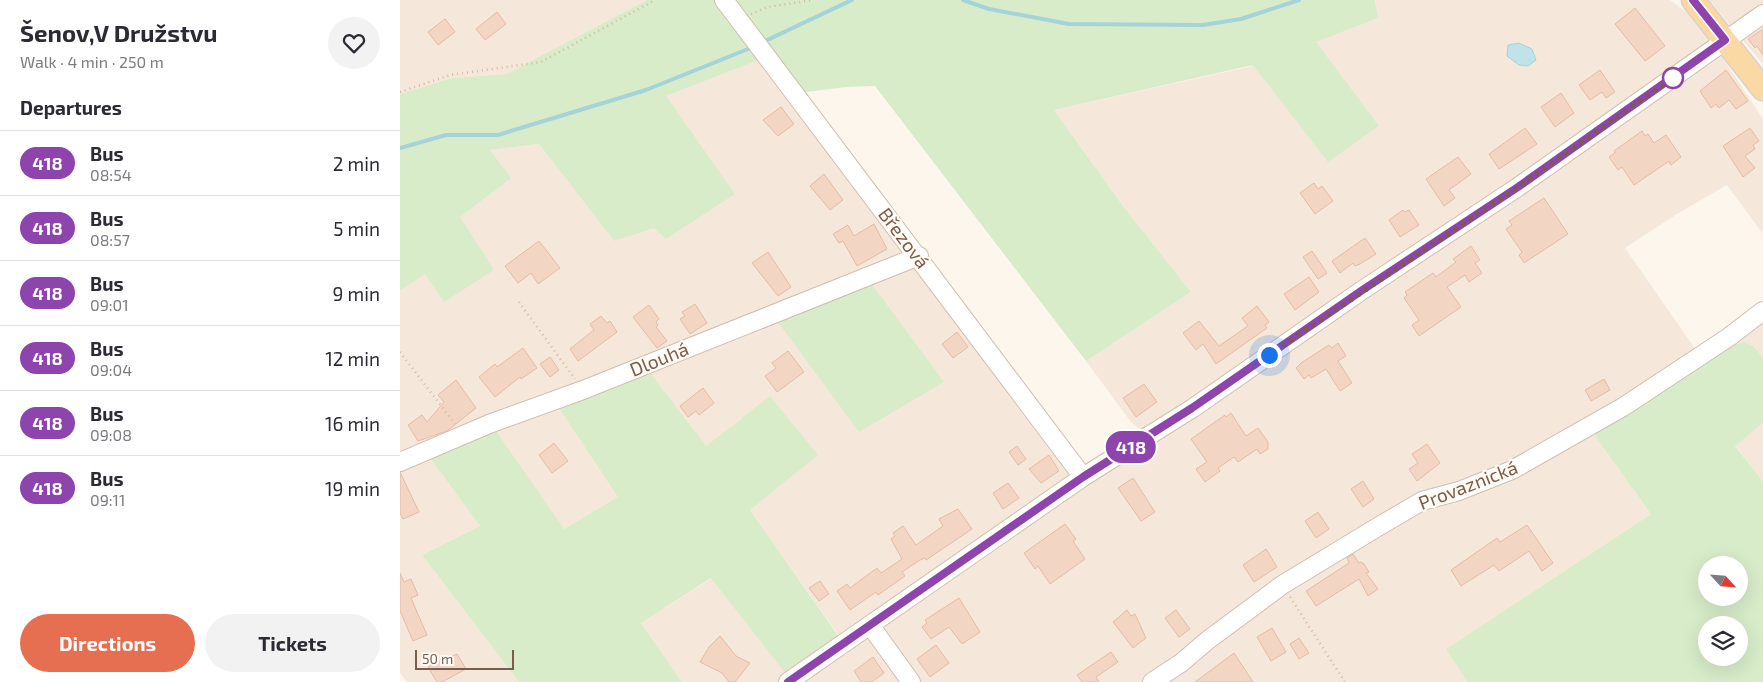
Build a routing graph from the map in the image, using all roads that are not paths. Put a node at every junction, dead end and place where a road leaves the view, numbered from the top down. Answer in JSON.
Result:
{"nodes":[{"id":1,"x":724,"y":0,"type":"edge"},
{"id":2,"x":1693,"y":0,"type":"edge"},
{"id":3,"x":1763,"y":14,"type":"edge"},
{"id":4,"x":1725,"y":40,"type":"junction"},
{"id":5,"x":1763,"y":89,"type":"edge"},
{"id":6,"x":919,"y":256,"type":"junction"},
{"id":7,"x":1763,"y":311,"type":"edge"},
{"id":8,"x":400,"y":462,"type":"edge"},
{"id":9,"x":1083,"y":477,"type":"junction"},
{"id":10,"x":870,"y":625,"type":"junction"},
{"id":11,"x":788,"y":682,"type":"edge"},
{"id":12,"x":911,"y":682,"type":"edge"},
{"id":13,"x":1152,"y":682,"type":"edge"}],
"edges":[{"from":1,"to":6,"type":"street","name":"Březová"},
{"from":2,"to":4,"type":"main road"},
{"from":3,"to":4,"type":"street"},
{"from":4,"to":5,"type":"main road"},
{"from":4,"to":9,"type":"street"},
{"from":6,"to":8,"type":"street","name":"Dlouhá"},
{"from":6,"to":9,"type":"street","name":"Březová"},
{"from":7,"to":13,"type":"street","name":"Provaznická"},
{"from":9,"to":10,"type":"street"},
{"from":10,"to":11,"type":"street"},
{"from":10,"to":12,"type":"street"}]}
